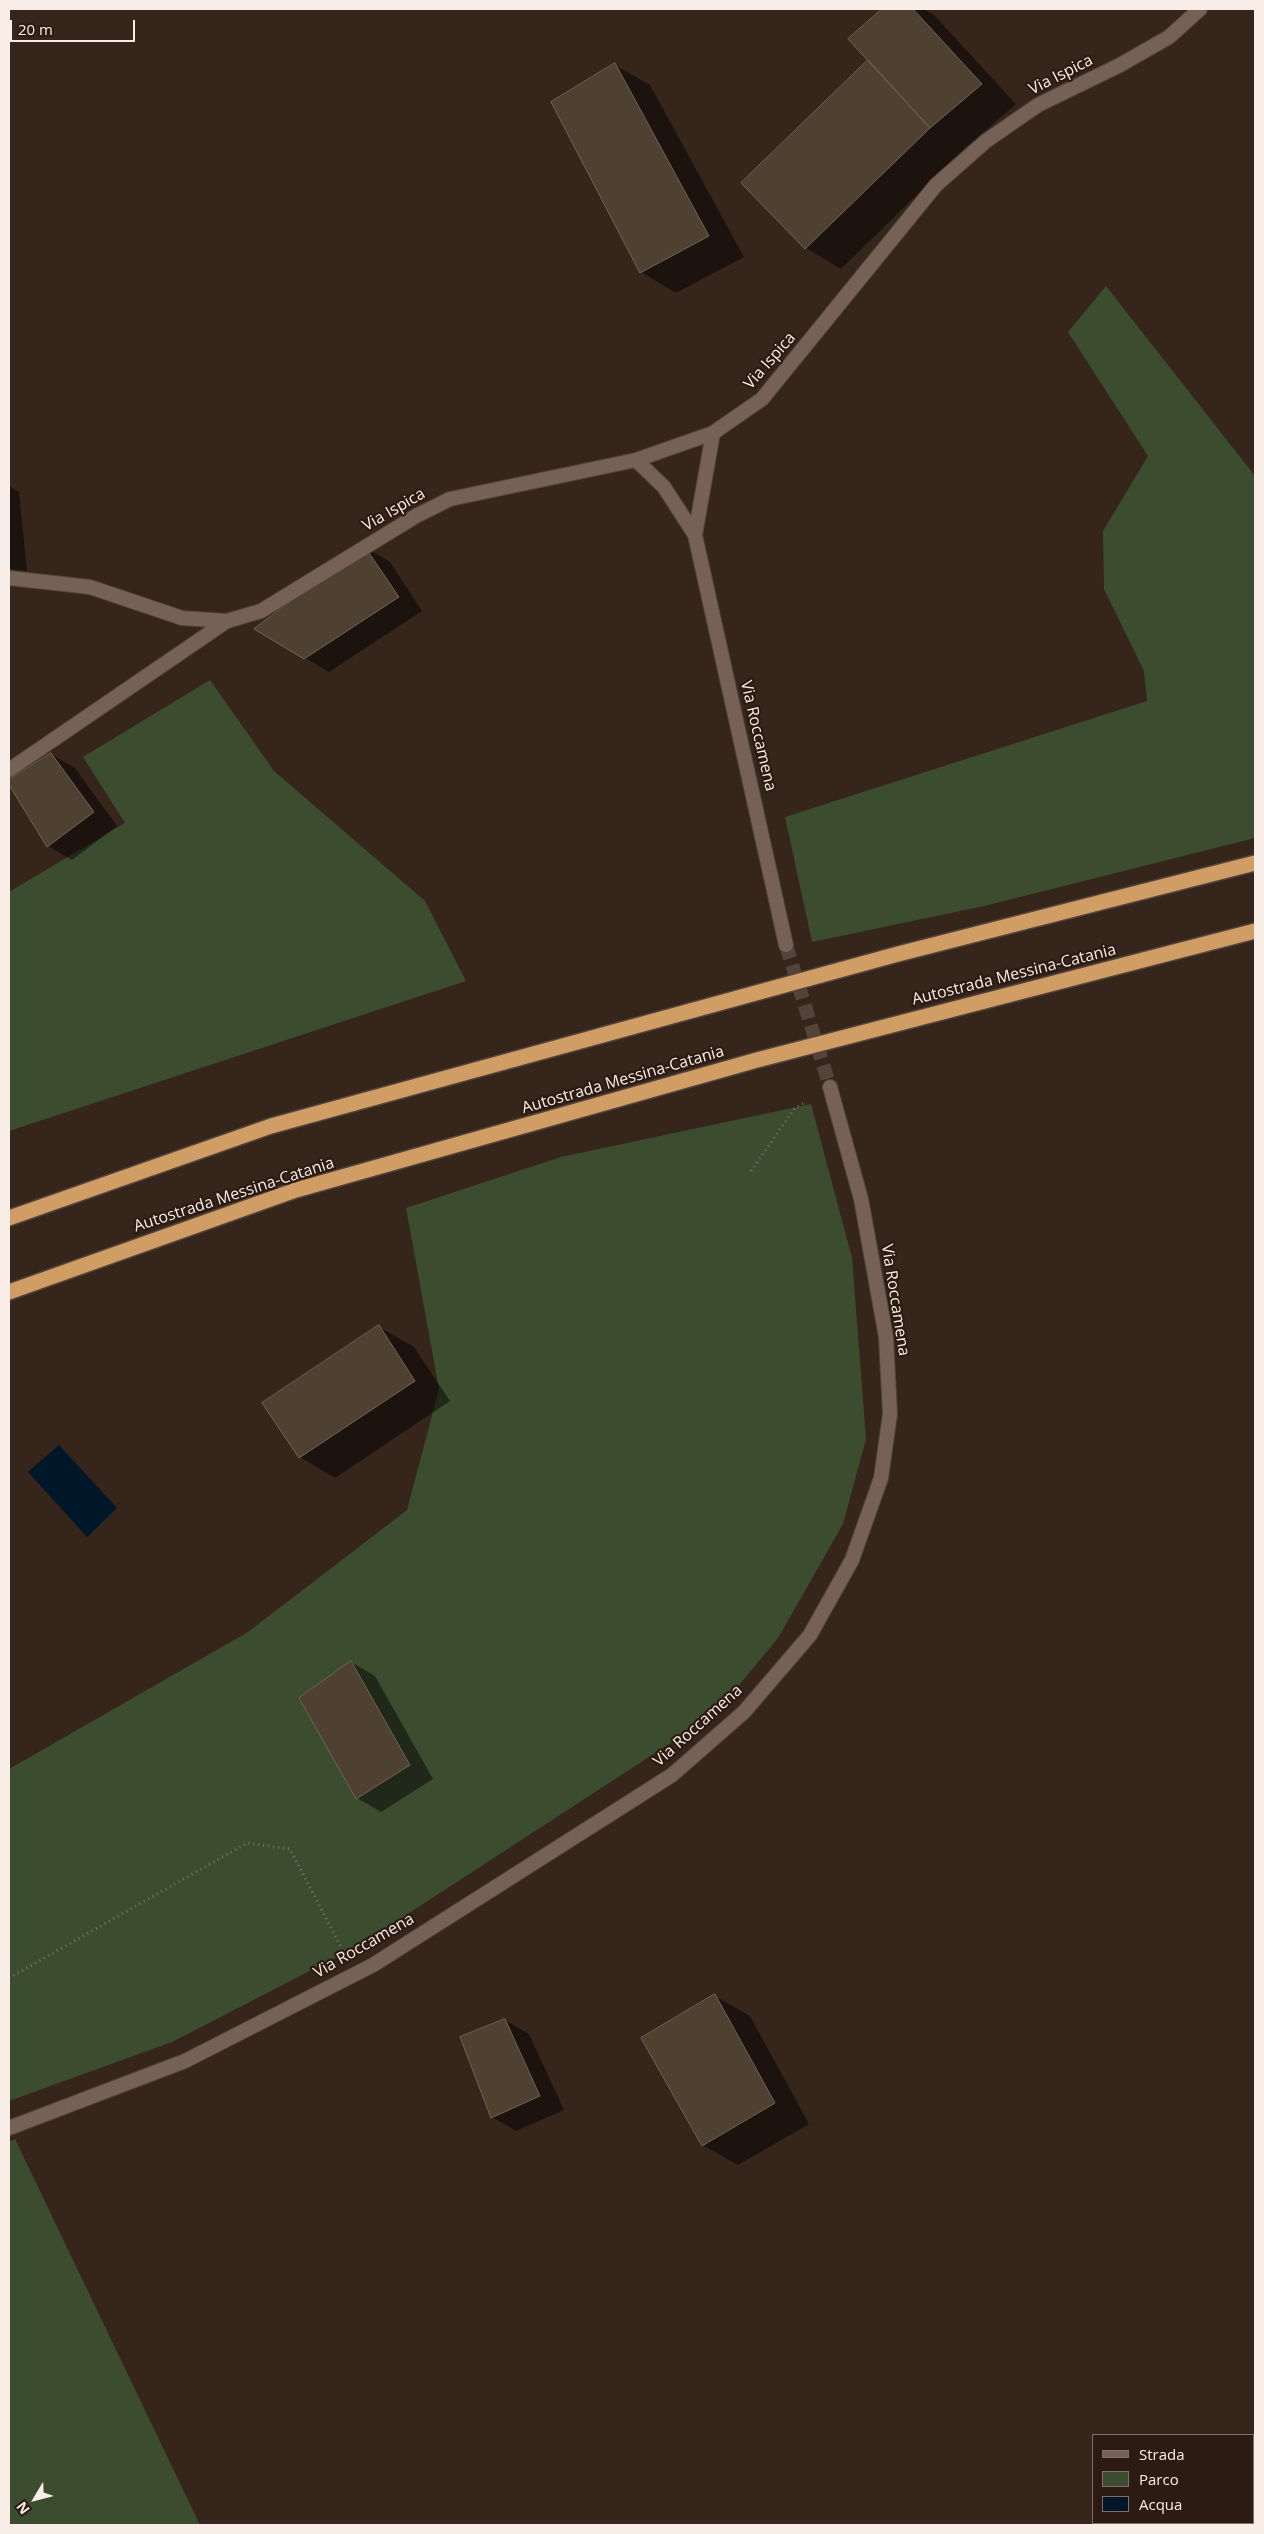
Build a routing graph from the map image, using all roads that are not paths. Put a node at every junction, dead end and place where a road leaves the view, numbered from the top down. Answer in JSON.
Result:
{"nodes":[{"id":1,"x":1200,"y":9,"type":"edge"},
{"id":2,"x":713,"y":433,"type":"junction"},
{"id":3,"x":636,"y":460,"type":"junction"},
{"id":4,"x":695,"y":535,"type":"junction"},
{"id":5,"x":9,"y":578,"type":"edge"},
{"id":6,"x":227,"y":621,"type":"junction"},
{"id":7,"x":9,"y":770,"type":"edge"},
{"id":8,"x":1255,"y":862,"type":"edge"},
{"id":9,"x":1255,"y":931,"type":"edge"},
{"id":10,"x":786,"y":945,"type":"tunnel mouth"},
{"id":11,"x":830,"y":1087,"type":"tunnel mouth"},
{"id":12,"x":9,"y":1218,"type":"edge"},
{"id":13,"x":9,"y":1292,"type":"edge"},
{"id":14,"x":9,"y":2128,"type":"edge"}],
"edges":[{"from":1,"to":2,"type":"street","name":"Via Ispica"},
{"from":2,"to":3,"type":"street","name":"Via Ispica"},
{"from":2,"to":4,"type":"street"},
{"from":3,"to":4,"type":"street"},
{"from":3,"to":6,"type":"street","name":"Via Ispica"},
{"from":4,"to":10,"type":"street","name":"Via Roccamena"},
{"from":5,"to":6,"type":"street","name":"Via Ispica"},
{"from":6,"to":7,"type":"street","name":"Via Ispica"},
{"from":8,"to":12,"type":"highway"},
{"from":9,"to":13,"type":"highway","name":"Autostrada Messina-Catania"},
{"from":11,"to":14,"type":"street","name":"Via Roccamena"}]}
